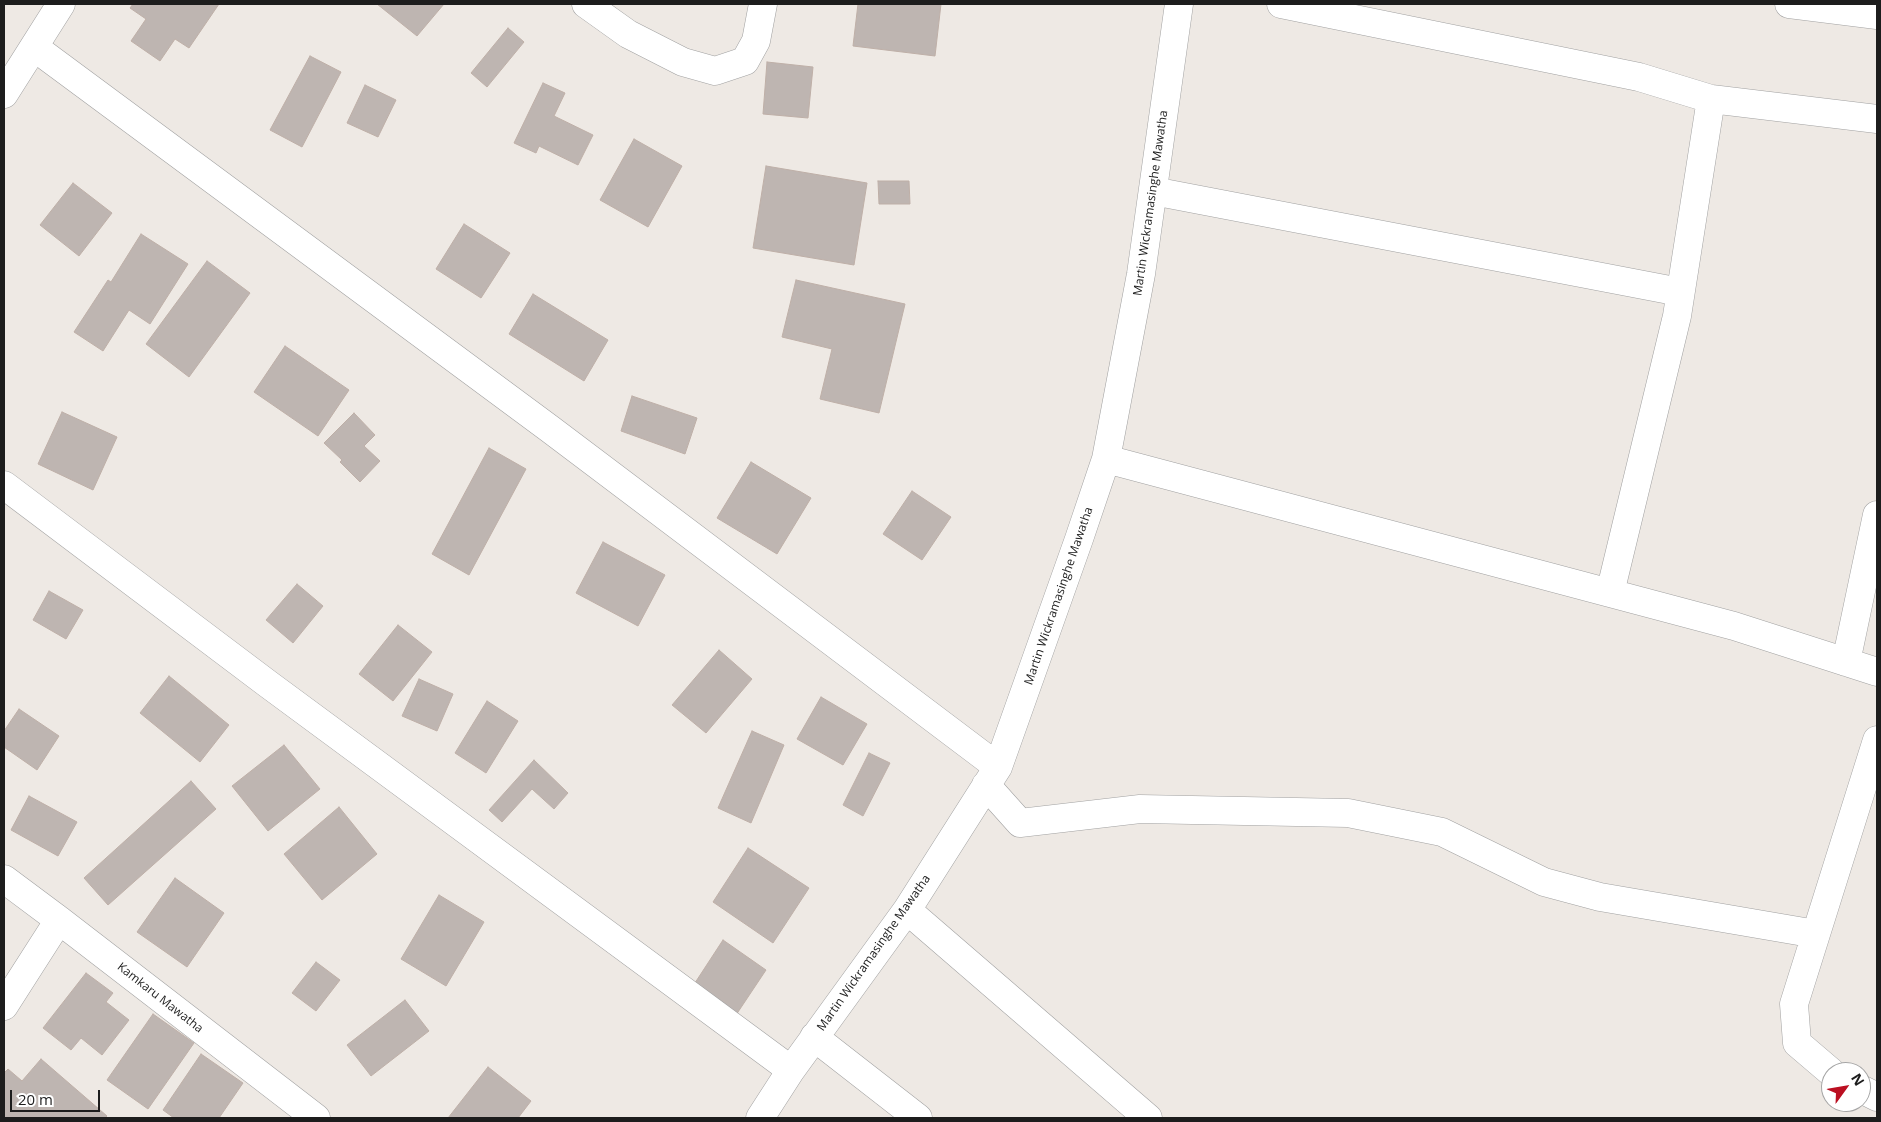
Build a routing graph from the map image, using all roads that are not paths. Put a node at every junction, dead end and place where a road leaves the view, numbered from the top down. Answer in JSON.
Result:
{"nodes":[{"id":1,"x":61,"y":4,"type":"edge"},
{"id":2,"x":586,"y":4,"type":"edge"},
{"id":3,"x":764,"y":4,"type":"edge"},
{"id":4,"x":1178,"y":4,"type":"edge"},
{"id":5,"x":1281,"y":4,"type":"edge"},
{"id":6,"x":1789,"y":4,"type":"edge"},
{"id":7,"x":1877,"y":15,"type":"edge"},
{"id":8,"x":34,"y":47,"type":"junction"},
{"id":9,"x":4,"y":94,"type":"edge"},
{"id":10,"x":1711,"y":99,"type":"junction"},
{"id":11,"x":1877,"y":119,"type":"edge"},
{"id":12,"x":1153,"y":191,"type":"junction"},
{"id":13,"x":1680,"y":292,"type":"junction"},
{"id":14,"x":1106,"y":458,"type":"junction"},
{"id":15,"x":4,"y":485,"type":"edge"},
{"id":16,"x":1877,"y":515,"type":"edge"},
{"id":17,"x":1610,"y":593,"type":"junction"},
{"id":18,"x":1846,"y":662,"type":"junction"},
{"id":19,"x":1877,"y":672,"type":"edge"},
{"id":20,"x":1877,"y":740,"type":"edge"},
{"id":21,"x":992,"y":776,"type":"junction"},
{"id":22,"x":4,"y":879,"type":"edge"},
{"id":23,"x":907,"y":910,"type":"junction"},
{"id":24,"x":60,"y":920,"type":"junction"},
{"id":25,"x":1816,"y":934,"type":"junction"},
{"id":26,"x":4,"y":1006,"type":"edge"},
{"id":27,"x":814,"y":1037,"type":"junction"},
{"id":28,"x":1821,"y":1063,"type":"edge"},
{"id":29,"x":791,"y":1070,"type":"junction"},
{"id":30,"x":316,"y":1118,"type":"edge"},
{"id":31,"x":760,"y":1118,"type":"edge"},
{"id":32,"x":918,"y":1118,"type":"edge"},
{"id":33,"x":1148,"y":1118,"type":"edge"}],
"edges":[{"from":1,"to":8,"type":"street"},
{"from":2,"to":3,"type":"street"},
{"from":4,"to":12,"type":"street","name":"Martin Wickramasinghe Mawatha"},
{"from":5,"to":10,"type":"street"},
{"from":6,"to":7,"type":"street"},
{"from":8,"to":9,"type":"street"},
{"from":8,"to":21,"type":"street"},
{"from":10,"to":11,"type":"street"},
{"from":10,"to":13,"type":"street"},
{"from":12,"to":13,"type":"street"},
{"from":12,"to":14,"type":"street","name":"Martin Wickramasinghe Mawatha"},
{"from":13,"to":17,"type":"street"},
{"from":14,"to":17,"type":"street"},
{"from":14,"to":21,"type":"street","name":"Martin Wickramasinghe Mawatha"},
{"from":15,"to":29,"type":"street"},
{"from":16,"to":18,"type":"street"},
{"from":17,"to":18,"type":"street"},
{"from":18,"to":19,"type":"street"},
{"from":20,"to":25,"type":"street"},
{"from":21,"to":23,"type":"street","name":"Martin Wickramasinghe Mawatha"},
{"from":21,"to":25,"type":"street"},
{"from":22,"to":24,"type":"street","name":"Kamkaru Mawatha"},
{"from":23,"to":27,"type":"street","name":"Martin Wickramasinghe Mawatha"},
{"from":23,"to":33,"type":"street"},
{"from":24,"to":26,"type":"street"},
{"from":24,"to":30,"type":"street","name":"Kamkaru Mawatha"},
{"from":25,"to":28,"type":"street"},
{"from":27,"to":29,"type":"street","name":"Martin Wickramasinghe Mawatha"},
{"from":27,"to":32,"type":"street"},
{"from":29,"to":31,"type":"street","name":"Martin Wickramasinghe Mawatha"}]}
